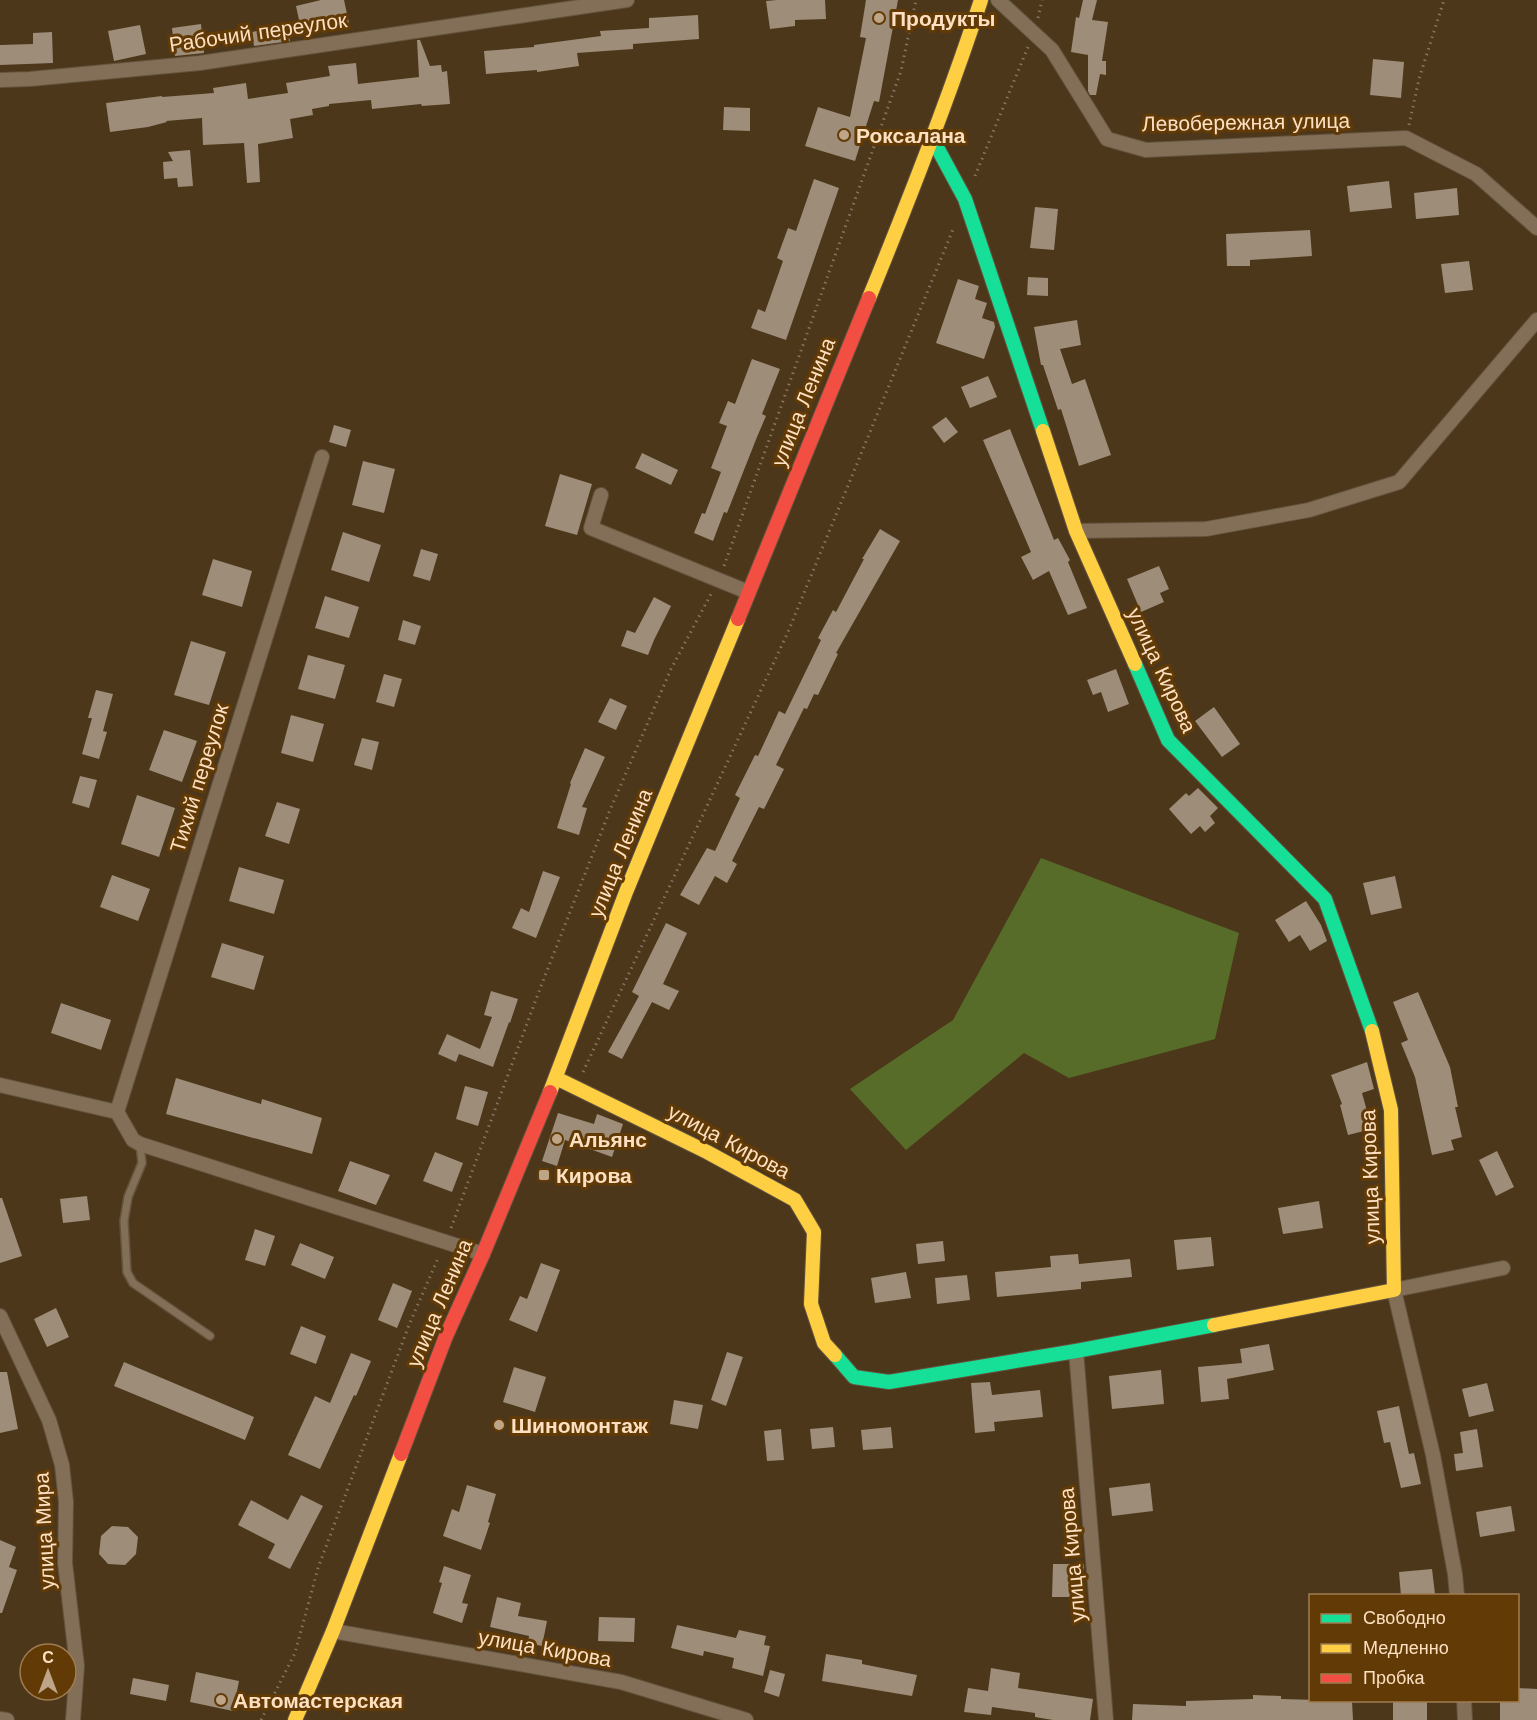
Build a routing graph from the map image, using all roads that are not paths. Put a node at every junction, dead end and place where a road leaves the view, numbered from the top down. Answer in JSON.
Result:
{"nodes":[{"id":1,"x":627,"y":0,"type":"edge"},
{"id":2,"x":981,"y":0,"type":"edge"},
{"id":3,"x":998,"y":0,"type":"edge"},
{"id":4,"x":0,"y":80,"type":"edge"},
{"id":5,"x":932,"y":138,"type":"junction"},
{"id":6,"x":1537,"y":228,"type":"edge"},
{"id":7,"x":1537,"y":320,"type":"edge"},
{"id":8,"x":322,"y":457,"type":"dead end"},
{"id":9,"x":601,"y":495,"type":"dead end"},
{"id":10,"x":1076,"y":531,"type":"junction"},
{"id":11,"x":748,"y":592,"type":"junction"},
{"id":12,"x":555,"y":1078,"type":"junction"},
{"id":13,"x":0,"y":1085,"type":"edge"},
{"id":14,"x":117,"y":1112,"type":"junction"},
{"id":15,"x":140,"y":1144,"type":"junction"},
{"id":16,"x":483,"y":1254,"type":"junction"},
{"id":17,"x":1503,"y":1268,"type":"dead end"},
{"id":18,"x":1394,"y":1290,"type":"junction"},
{"id":19,"x":0,"y":1316,"type":"edge"},
{"id":20,"x":210,"y":1336,"type":"dead end"},
{"id":21,"x":1076,"y":1351,"type":"junction"},
{"id":22,"x":1457,"y":1594,"type":"edge"},
{"id":23,"x":333,"y":1631,"type":"junction"},
{"id":24,"x":1464,"y":1702,"type":"edge"},
{"id":25,"x":0,"y":1719,"type":"edge"},
{"id":26,"x":8,"y":1720,"type":"edge"},
{"id":27,"x":73,"y":1720,"type":"edge"},
{"id":28,"x":296,"y":1720,"type":"edge"},
{"id":29,"x":746,"y":1720,"type":"edge"},
{"id":30,"x":1106,"y":1720,"type":"edge"},
{"id":31,"x":1465,"y":1720,"type":"edge"}],
"edges":[{"from":1,"to":4,"type":"street","name":"Рабочий переулок"},
{"from":2,"to":5,"type":"street","name":"улица Ленина"},
{"from":3,"to":6,"type":"street","name":"Левобережная улица"},
{"from":5,"to":10,"type":"street","name":"улица Кирова"},
{"from":5,"to":11,"type":"street","name":"улица Ленина"},
{"from":7,"to":10,"type":"street"},
{"from":8,"to":14,"type":"street","name":"Тихий переулок"},
{"from":9,"to":11,"type":"street"},
{"from":10,"to":18,"type":"street","name":"улица Кирова"},
{"from":11,"to":12,"type":"street","name":"улица Ленина"},
{"from":12,"to":16,"type":"street","name":"улица Ленина"},
{"from":12,"to":21,"type":"street","name":"улица Кирова"},
{"from":13,"to":14,"type":"street"},
{"from":14,"to":15,"type":"street"},
{"from":15,"to":16,"type":"street"},
{"from":15,"to":20,"type":"lane"},
{"from":16,"to":23,"type":"street","name":"улица Ленина"},
{"from":17,"to":18,"type":"street","name":"улица Кирова"},
{"from":18,"to":21,"type":"street","name":"улица Кирова"},
{"from":18,"to":22,"type":"street","name":"улица Кирова"},
{"from":19,"to":27,"type":"street","name":"улица Мира"},
{"from":21,"to":30,"type":"street","name":"улица Кирова"},
{"from":23,"to":28,"type":"street","name":"улица Ленина"},
{"from":23,"to":29,"type":"street","name":"улица Кирова"},
{"from":24,"to":31,"type":"street"},
{"from":25,"to":26,"type":"street"}]}
